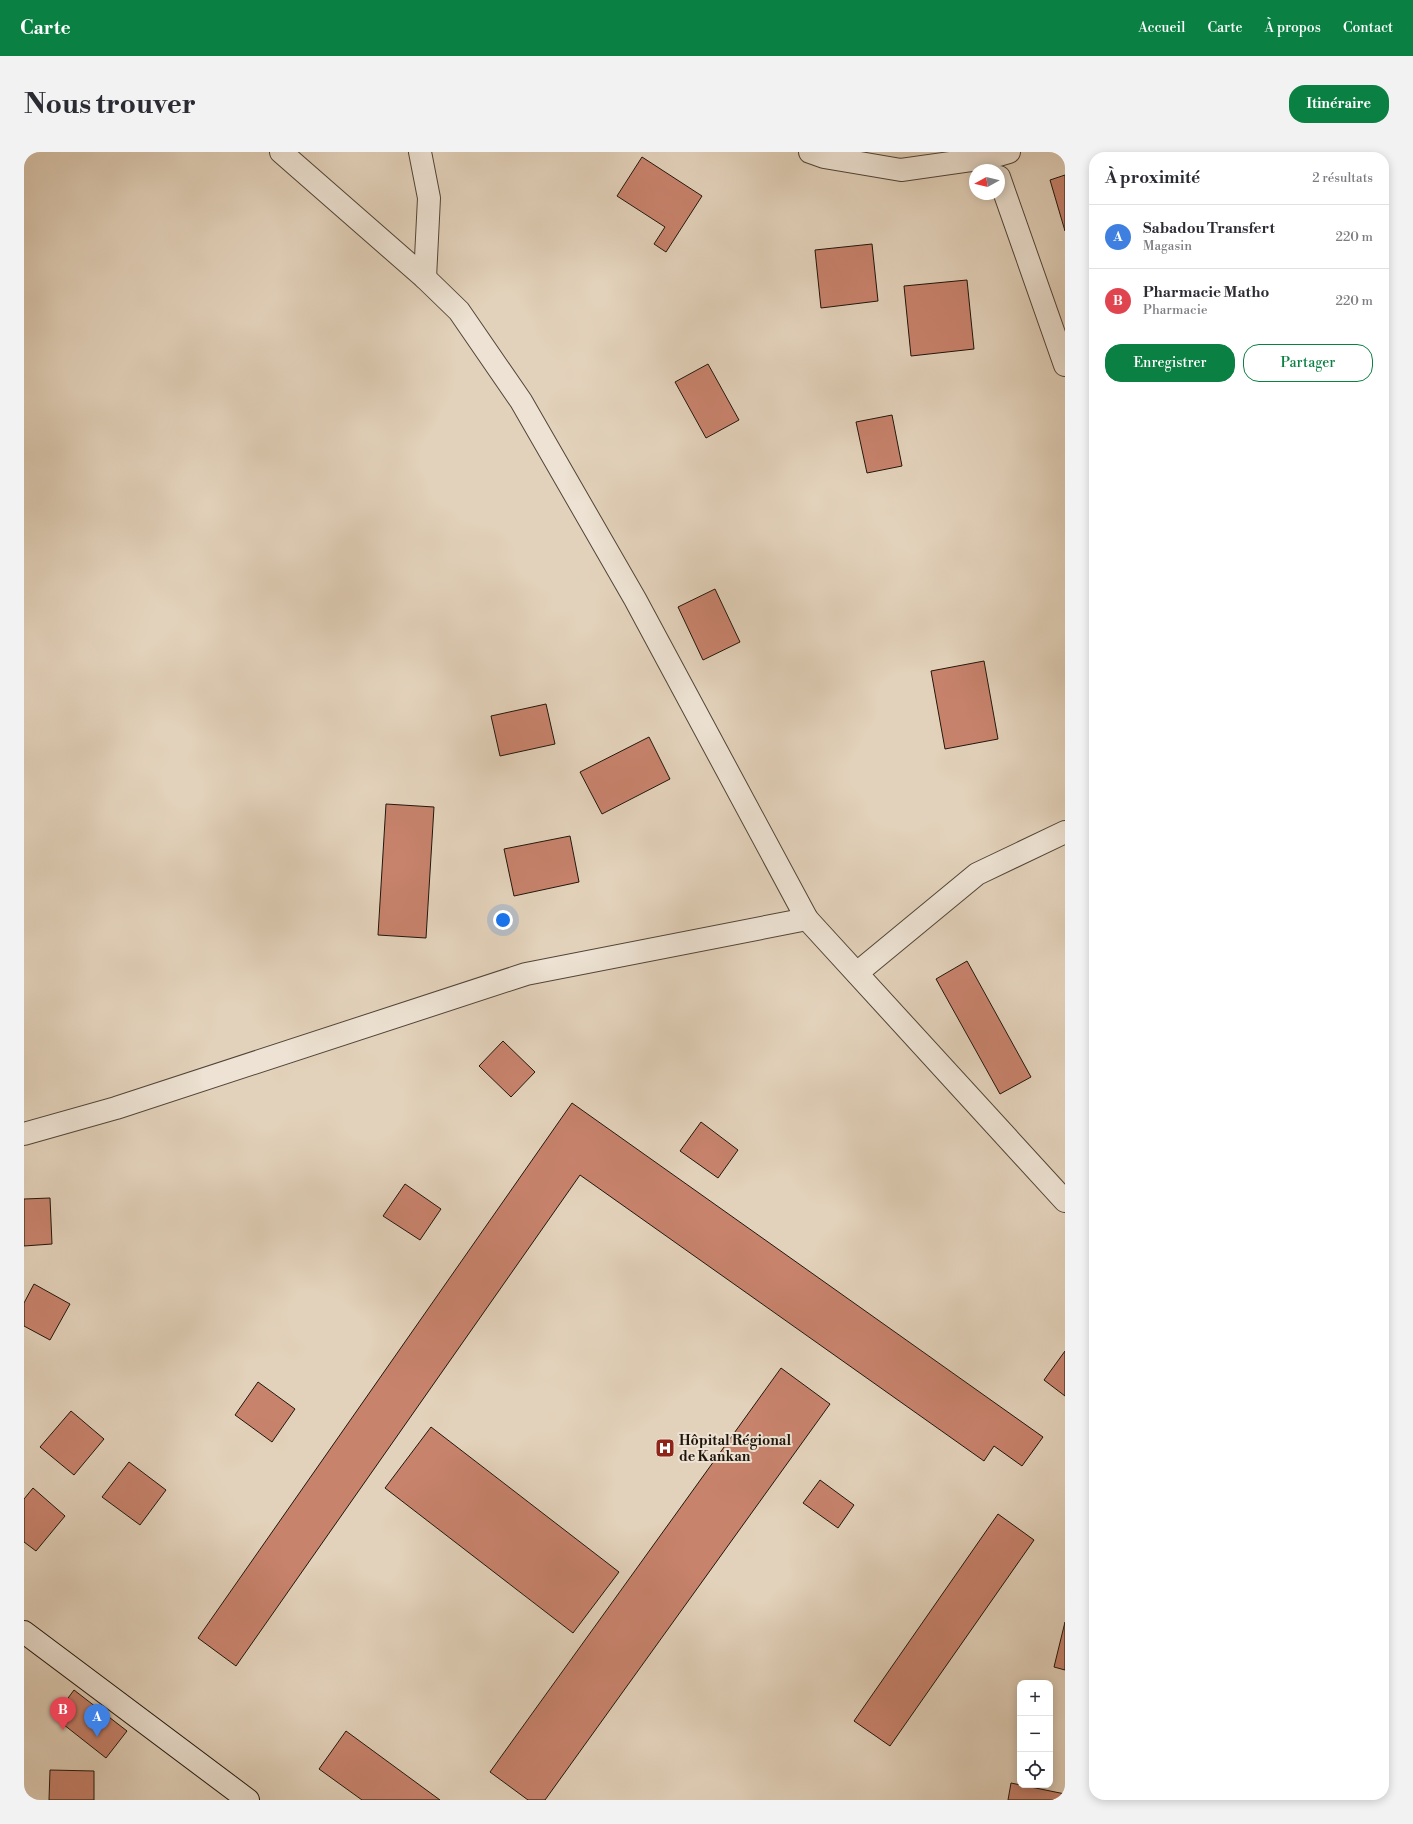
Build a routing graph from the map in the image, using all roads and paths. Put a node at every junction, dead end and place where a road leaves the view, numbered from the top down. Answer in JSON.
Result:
{"nodes":[{"id":1,"x":281,"y":152,"type":"edge"},
{"id":2,"x":420,"y":152,"type":"edge"},
{"id":3,"x":810,"y":152,"type":"edge"},
{"id":4,"x":969,"y":166,"type":"edge"},
{"id":5,"x":1005,"y":182,"type":"edge"},
{"id":6,"x":425,"y":278,"type":"junction"},
{"id":7,"x":1065,"y":365,"type":"edge"},
{"id":8,"x":1065,"y":832,"type":"edge"},
{"id":9,"x":807,"y":919,"type":"junction"},
{"id":10,"x":857,"y":974,"type":"junction"},
{"id":11,"x":24,"y":1134,"type":"edge"},
{"id":12,"x":1065,"y":1201,"type":"edge"},
{"id":13,"x":24,"y":1632,"type":"edge"},
{"id":14,"x":248,"y":1800,"type":"edge"}],
"edges":[{"from":1,"to":6,"type":"street"},
{"from":2,"to":6,"type":"street"},
{"from":3,"to":4,"type":"street"},
{"from":5,"to":7,"type":"street"},
{"from":6,"to":9,"type":"street"},
{"from":8,"to":10,"type":"street"},
{"from":9,"to":10,"type":"street"},
{"from":9,"to":11,"type":"street"},
{"from":10,"to":12,"type":"street"},
{"from":13,"to":14,"type":"street"}]}
